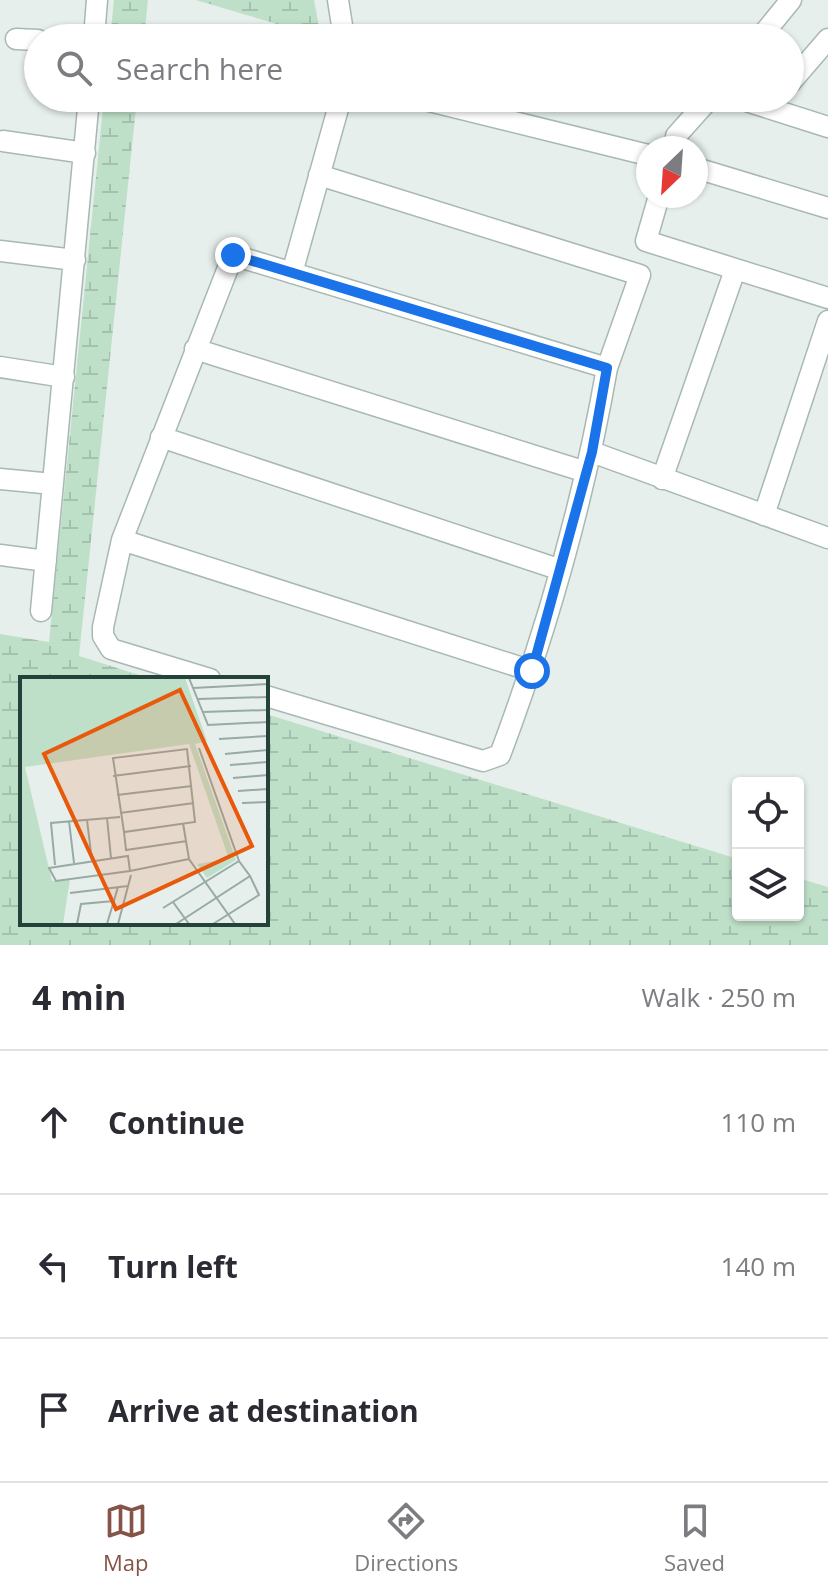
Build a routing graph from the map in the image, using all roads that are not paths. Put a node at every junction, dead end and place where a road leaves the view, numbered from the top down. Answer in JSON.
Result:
{"nodes":[{"id":1,"x":97,"y":0,"type":"edge"},
{"id":2,"x":338,"y":0,"type":"edge"},
{"id":3,"x":791,"y":0,"type":"edge"},
{"id":4,"x":95,"y":24,"type":"edge"},
{"id":5,"x":342,"y":24,"type":"edge"},
{"id":6,"x":771,"y":24,"type":"edge"},
{"id":7,"x":16,"y":39,"type":"dead end"},
{"id":8,"x":24,"y":39,"type":"edge"},
{"id":9,"x":825,"y":47,"type":"edge"},
{"id":10,"x":804,"y":69,"type":"edge"},
{"id":11,"x":88,"y":112,"type":"edge"},
{"id":12,"x":337,"y":112,"type":"edge"},
{"id":13,"x":474,"y":112,"type":"edge"},
{"id":14,"x":697,"y":112,"type":"edge"},
{"id":15,"x":794,"y":112,"type":"edge"},
{"id":16,"x":828,"y":127,"type":"edge"},
{"id":17,"x":676,"y":136,"type":"dead end"},
{"id":18,"x":3,"y":141,"type":"dead end"},
{"id":19,"x":636,"y":152,"type":"edge"},
{"id":20,"x":85,"y":153,"type":"junction"},
{"id":21,"x":708,"y":172,"type":"edge"},
{"id":22,"x":319,"y":175,"type":"junction"},
{"id":23,"x":656,"y":208,"type":"edge"},
{"id":24,"x":828,"y":208,"type":"edge"},
{"id":25,"x":646,"y":241,"type":"junction"},
{"id":26,"x":0,"y":251,"type":"edge"},
{"id":27,"x":75,"y":260,"type":"junction"},
{"id":28,"x":735,"y":270,"type":"junction"},
{"id":29,"x":292,"y":273,"type":"junction"},
{"id":30,"x":640,"y":275,"type":"junction"},
{"id":31,"x":828,"y":298,"type":"edge"},
{"id":32,"x":828,"y":321,"type":"edge"},
{"id":33,"x":195,"y":349,"type":"junction"},
{"id":34,"x":0,"y":367,"type":"edge"},
{"id":35,"x":607,"y":368,"type":"junction"},
{"id":36,"x":64,"y":377,"type":"junction"},
{"id":37,"x":161,"y":437,"type":"junction"},
{"id":38,"x":589,"y":462,"type":"junction"},
{"id":39,"x":0,"y":479,"type":"edge"},
{"id":40,"x":662,"y":479,"type":"junction"},
{"id":41,"x":53,"y":484,"type":"junction"},
{"id":42,"x":764,"y":515,"type":"junction"},
{"id":43,"x":828,"y":538,"type":"edge"},
{"id":44,"x":122,"y":540,"type":"junction"},
{"id":45,"x":0,"y":555,"type":"edge"},
{"id":46,"x":46,"y":561,"type":"junction"},
{"id":47,"x":558,"y":569,"type":"junction"},
{"id":48,"x":41,"y":611,"type":"dead end"},
{"id":49,"x":532,"y":671,"type":"junction"},
{"id":50,"x":203,"y":677,"type":"edge"},
{"id":51,"x":268,"y":697,"type":"edge"}],
"edges":[{"from":1,"to":4,"type":"street"},
{"from":2,"to":5,"type":"street"},
{"from":3,"to":6,"type":"street"},
{"from":7,"to":8,"type":"street"},
{"from":9,"to":10,"type":"street"},
{"from":11,"to":20,"type":"street"},
{"from":12,"to":22,"type":"street"},
{"from":13,"to":19,"type":"street"},
{"from":14,"to":17,"type":"street"},
{"from":15,"to":16,"type":"street"},
{"from":18,"to":20,"type":"street"},
{"from":20,"to":27,"type":"street"},
{"from":21,"to":24,"type":"street"},
{"from":22,"to":29,"type":"street"},
{"from":22,"to":30,"type":"street"},
{"from":23,"to":25,"type":"street"},
{"from":25,"to":28,"type":"street"},
{"from":25,"to":30,"type":"street"},
{"from":26,"to":27,"type":"street"},
{"from":27,"to":36,"type":"street"},
{"from":28,"to":31,"type":"street"},
{"from":28,"to":40,"type":"street"},
{"from":29,"to":33,"type":"street"},
{"from":29,"to":35,"type":"street"},
{"from":30,"to":35,"type":"street"},
{"from":32,"to":42,"type":"street"},
{"from":33,"to":37,"type":"street"},
{"from":33,"to":38,"type":"street"},
{"from":34,"to":36,"type":"street"},
{"from":35,"to":38,"type":"street"},
{"from":36,"to":41,"type":"street"},
{"from":37,"to":44,"type":"street"},
{"from":37,"to":47,"type":"street"},
{"from":38,"to":40,"type":"street"},
{"from":38,"to":47,"type":"street"},
{"from":39,"to":41,"type":"street"},
{"from":40,"to":42,"type":"street"},
{"from":41,"to":46,"type":"street"},
{"from":42,"to":43,"type":"street"},
{"from":44,"to":49,"type":"street"},
{"from":44,"to":50,"type":"street"},
{"from":45,"to":46,"type":"street"},
{"from":46,"to":48,"type":"street"},
{"from":47,"to":49,"type":"street"},
{"from":49,"to":51,"type":"street"}]}
